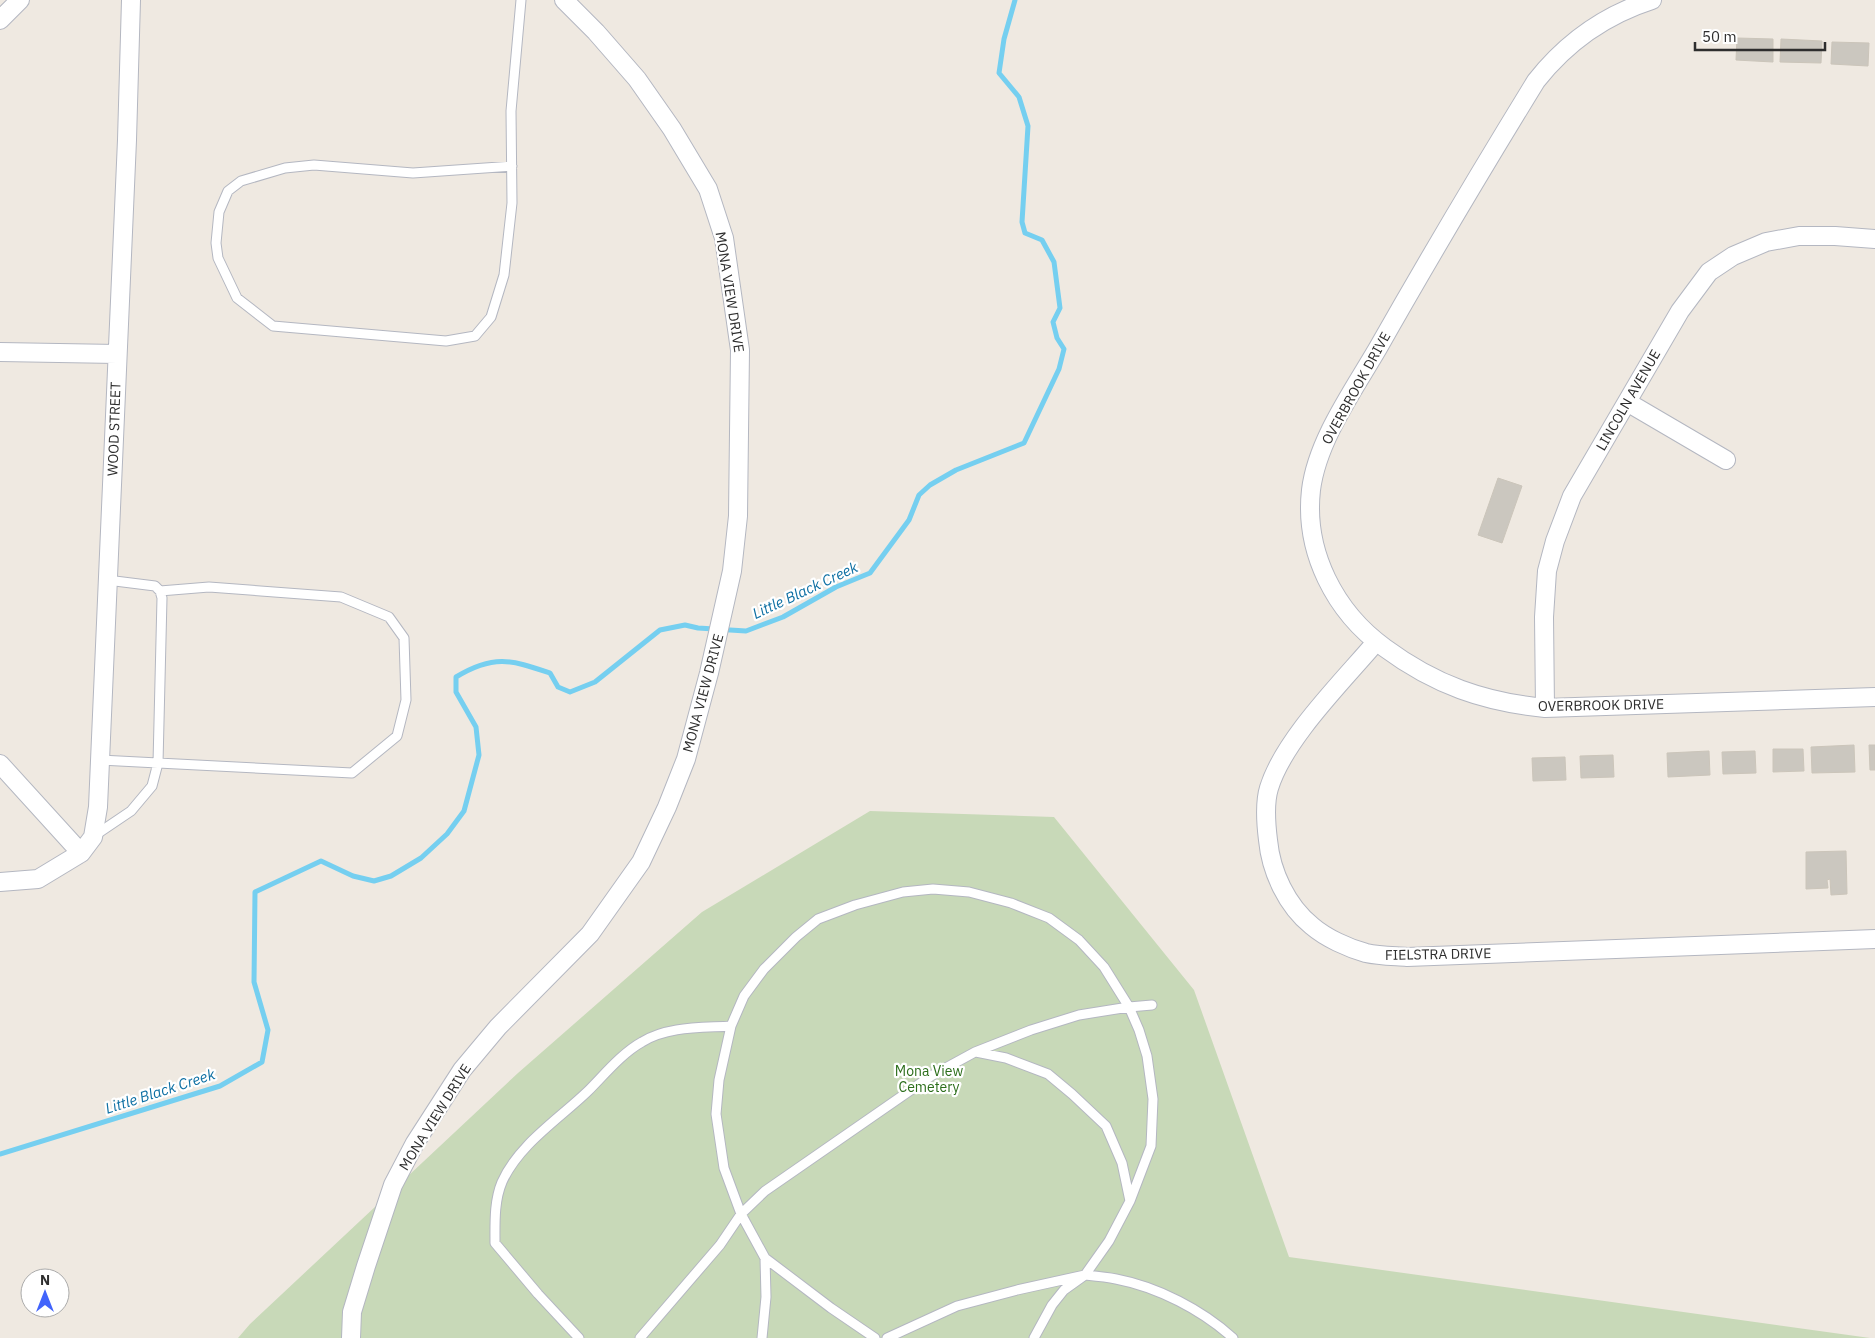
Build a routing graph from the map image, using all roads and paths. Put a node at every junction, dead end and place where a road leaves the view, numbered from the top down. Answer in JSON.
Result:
{"nodes":[{"id":1,"x":20,"y":0,"type":"edge"},
{"id":2,"x":131,"y":0,"type":"edge"},
{"id":3,"x":521,"y":0,"type":"edge"},
{"id":4,"x":564,"y":0,"type":"edge"},
{"id":5,"x":1652,"y":0,"type":"edge"},
{"id":6,"x":0,"y":20,"type":"edge"},
{"id":7,"x":512,"y":166,"type":"junction"},
{"id":8,"x":1875,"y":239,"type":"edge"},
{"id":9,"x":0,"y":352,"type":"edge"},
{"id":10,"x":117,"y":354,"type":"junction"},
{"id":11,"x":1627,"y":402,"type":"junction"},
{"id":12,"x":1726,"y":460,"type":"dead end"},
{"id":13,"x":107,"y":580,"type":"junction"},
{"id":14,"x":160,"y":591,"type":"junction"},
{"id":15,"x":1376,"y":642,"type":"junction"},
{"id":16,"x":1875,"y":697,"type":"edge"},
{"id":17,"x":1545,"y":708,"type":"junction"},
{"id":18,"x":100,"y":760,"type":"junction"},
{"id":19,"x":158,"y":763,"type":"junction"},
{"id":20,"x":0,"y":764,"type":"edge"},
{"id":21,"x":93,"y":837,"type":"junction"},
{"id":22,"x":81,"y":853,"type":"junction"},
{"id":23,"x":0,"y":882,"type":"edge"},
{"id":24,"x":1875,"y":939,"type":"edge"},
{"id":25,"x":1152,"y":1005,"type":"dead end"},
{"id":26,"x":1129,"y":1007,"type":"junction"},
{"id":27,"x":731,"y":1026,"type":"junction"},
{"id":28,"x":975,"y":1052,"type":"junction"},
{"id":29,"x":1130,"y":1201,"type":"junction"},
{"id":30,"x":741,"y":1214,"type":"junction"},
{"id":31,"x":765,"y":1258,"type":"junction"},
{"id":32,"x":1085,"y":1275,"type":"junction"},
{"id":33,"x":351,"y":1338,"type":"edge"},
{"id":34,"x":579,"y":1338,"type":"edge"},
{"id":35,"x":640,"y":1338,"type":"edge"},
{"id":36,"x":762,"y":1338,"type":"edge"},
{"id":37,"x":875,"y":1338,"type":"edge"},
{"id":38,"x":887,"y":1338,"type":"edge"},
{"id":39,"x":1034,"y":1338,"type":"edge"},
{"id":40,"x":1233,"y":1338,"type":"edge"}],
"edges":[{"from":1,"to":6,"type":"street"},
{"from":2,"to":10,"type":"street","name":"WOOD STREET"},
{"from":3,"to":7,"type":"lane"},
{"from":4,"to":33,"type":"street","name":"MONA VIEW DRIVE"},
{"from":5,"to":15,"type":"street","name":"OVERBROOK DRIVE"},
{"from":7,"to":7,"type":"lane"},
{"from":8,"to":11,"type":"street","name":"LINCOLN AVENUE"},
{"from":9,"to":10,"type":"street"},
{"from":10,"to":13,"type":"street","name":"WOOD STREET"},
{"from":11,"to":12,"type":"street"},
{"from":11,"to":17,"type":"street","name":"LINCOLN AVENUE"},
{"from":13,"to":14,"type":"lane"},
{"from":13,"to":18,"type":"street","name":"WOOD STREET"},
{"from":14,"to":19,"type":"lane"},
{"from":14,"to":19,"type":"lane"},
{"from":15,"to":17,"type":"street","name":"OVERBROOK DRIVE"},
{"from":15,"to":24,"type":"street","name":"FIELSTRA DRIVE"},
{"from":16,"to":17,"type":"street","name":"OVERBROOK DRIVE"},
{"from":18,"to":19,"type":"lane"},
{"from":18,"to":21,"type":"street","name":"WOOD STREET"},
{"from":19,"to":21,"type":"lane"},
{"from":20,"to":22,"type":"street"},
{"from":21,"to":22,"type":"street","name":"WOOD STREET"},
{"from":22,"to":23,"type":"street"},
{"from":25,"to":26,"type":"lane"},
{"from":26,"to":27,"type":"lane"},
{"from":26,"to":28,"type":"lane"},
{"from":26,"to":29,"type":"lane"},
{"from":27,"to":30,"type":"lane"},
{"from":27,"to":34,"type":"lane"},
{"from":28,"to":29,"type":"lane"},
{"from":28,"to":30,"type":"lane"},
{"from":29,"to":32,"type":"lane"},
{"from":30,"to":31,"type":"lane"},
{"from":30,"to":35,"type":"lane"},
{"from":31,"to":36,"type":"lane"},
{"from":31,"to":37,"type":"lane"},
{"from":32,"to":38,"type":"lane"},
{"from":32,"to":39,"type":"lane"},
{"from":32,"to":40,"type":"lane"}]}
